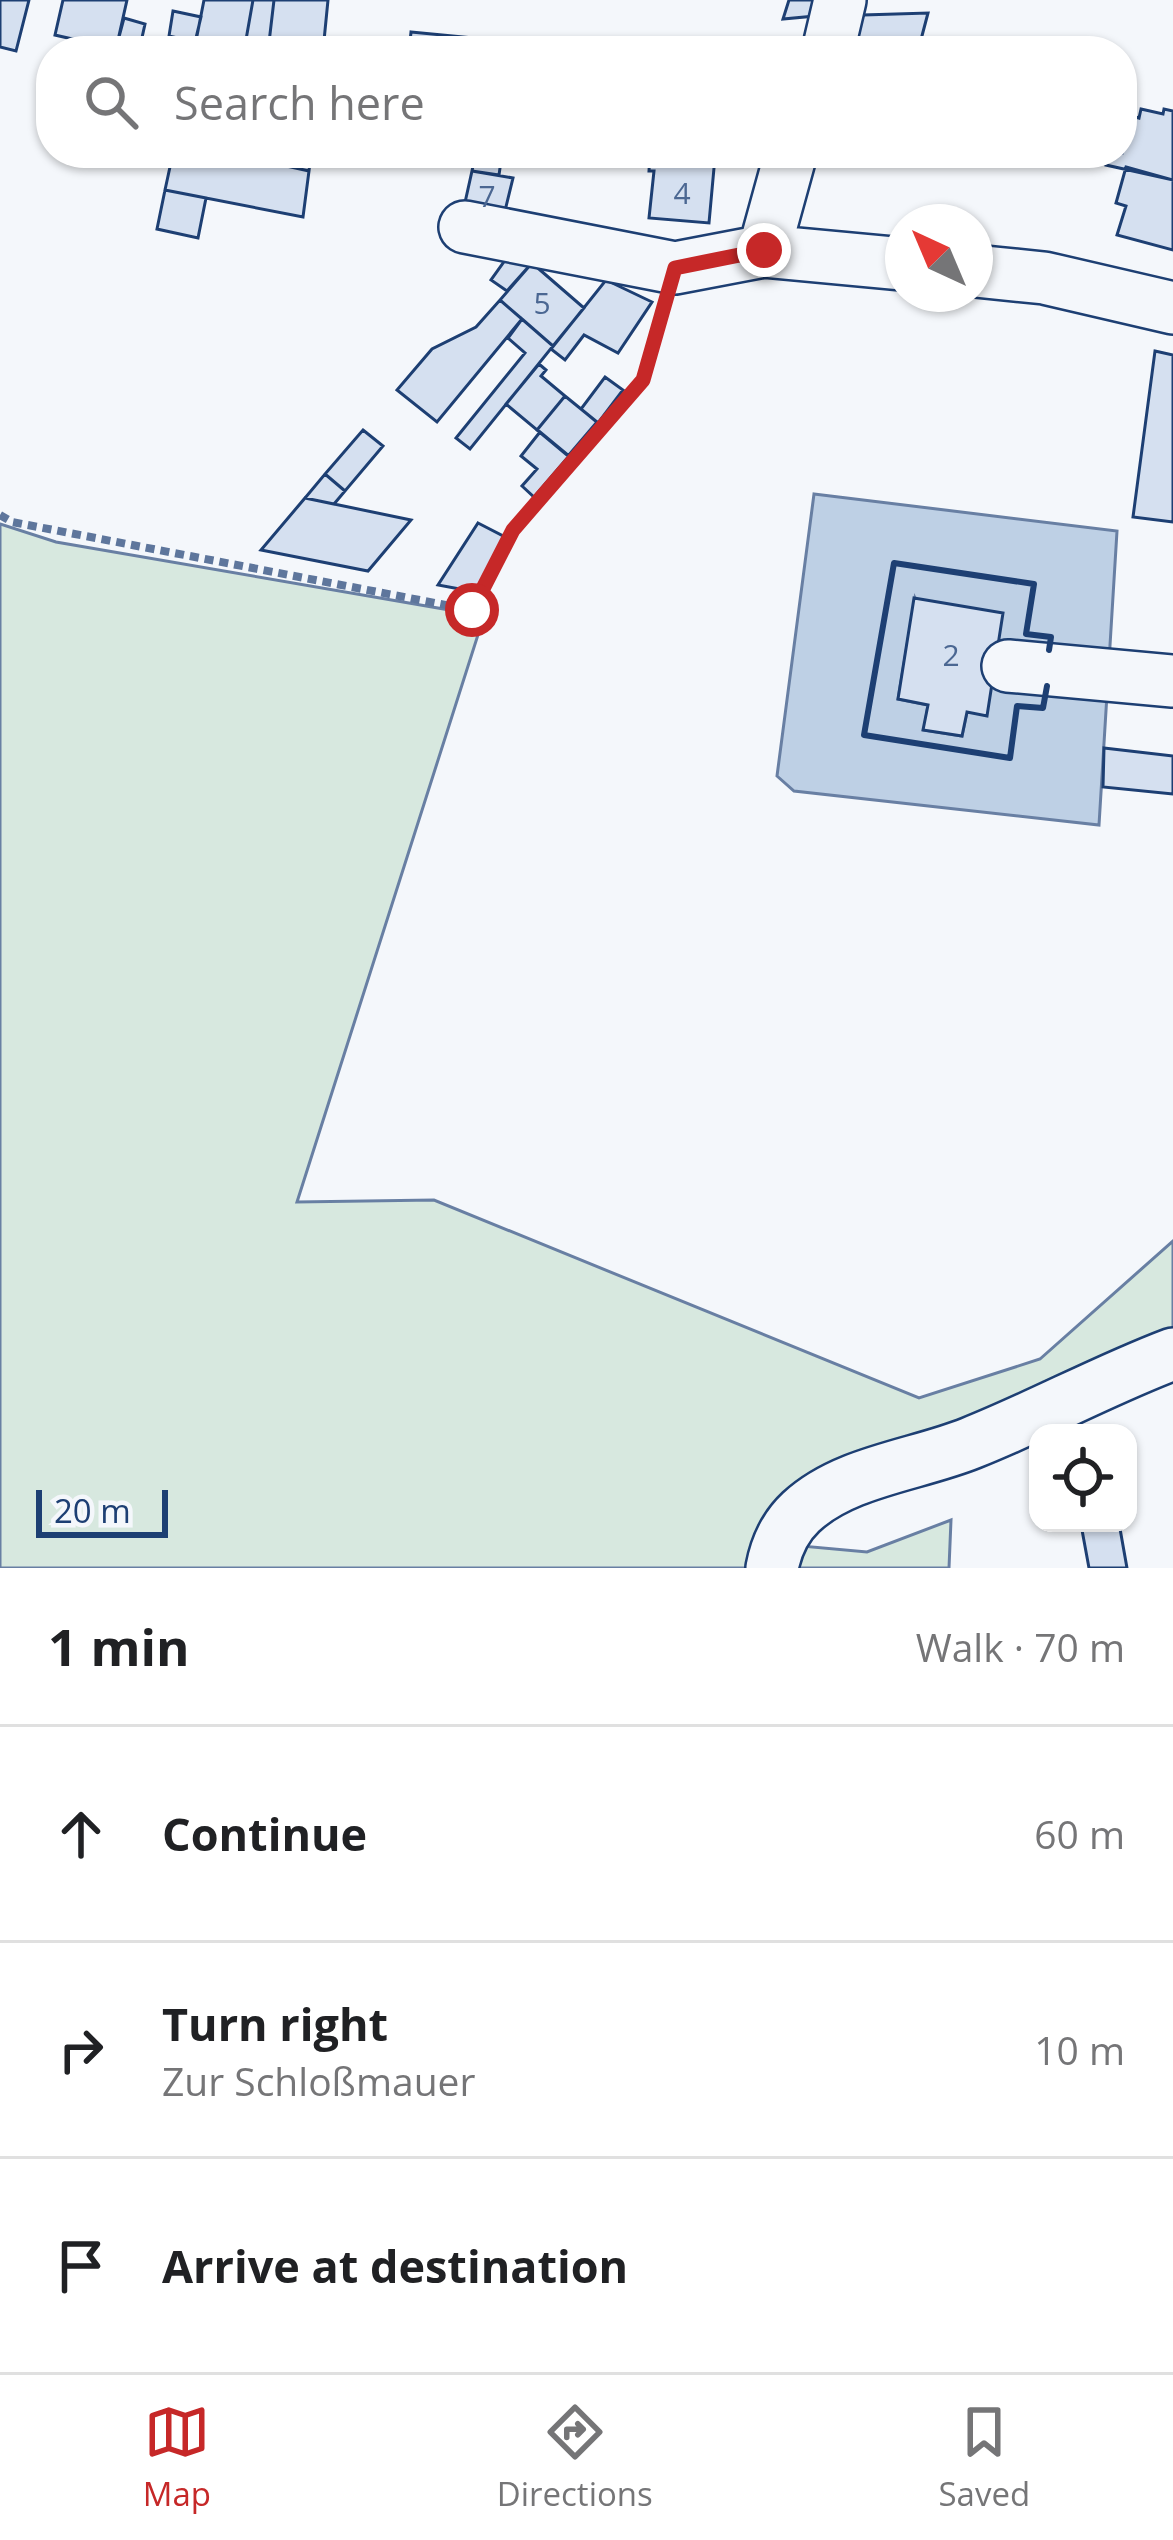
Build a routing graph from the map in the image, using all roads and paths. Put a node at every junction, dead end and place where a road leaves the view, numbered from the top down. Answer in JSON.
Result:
{"nodes":[{"id":1,"x":840,"y":0,"type":"edge"},
{"id":2,"x":832,"y":36,"type":"edge"},
{"id":3,"x":787,"y":168,"type":"edge"},
{"id":4,"x":465,"y":227,"type":"dead end"},
{"id":5,"x":764,"y":250,"type":"junction"},
{"id":6,"x":885,"y":262,"type":"edge"},
{"id":7,"x":675,"y":268,"type":"junction"},
{"id":8,"x":993,"y":273,"type":"edge"},
{"id":9,"x":1173,"y":308,"type":"edge"},
{"id":10,"x":0,"y":514,"type":"edge"},
{"id":11,"x":1008,"y":666,"type":"dead end"},
{"id":12,"x":1173,"y":681,"type":"edge"},
{"id":13,"x":1173,"y":1354,"type":"edge"},
{"id":14,"x":772,"y":1568,"type":"edge"}],
"edges":[{"from":1,"to":2,"type":"street"},
{"from":3,"to":5,"type":"street"},
{"from":4,"to":7,"type":"street"},
{"from":5,"to":6,"type":"street"},
{"from":5,"to":7,"type":"street"},
{"from":7,"to":10,"type":"path"},
{"from":8,"to":9,"type":"street"},
{"from":11,"to":12,"type":"street"},
{"from":13,"to":14,"type":"street"}]}
